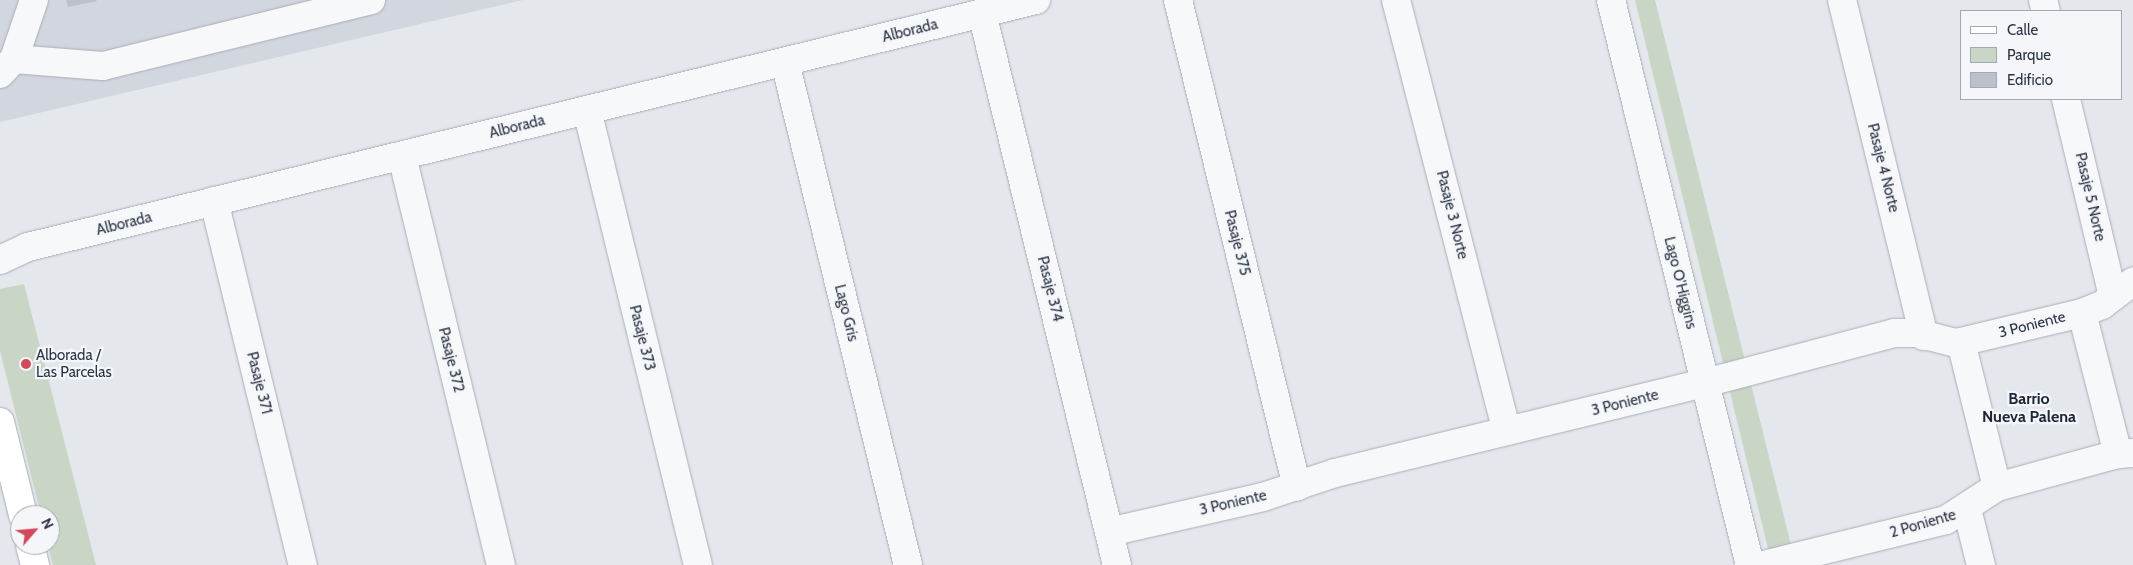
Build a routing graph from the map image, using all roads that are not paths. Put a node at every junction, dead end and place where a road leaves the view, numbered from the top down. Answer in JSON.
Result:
{"nodes":[{"id":1,"x":34,"y":0,"type":"edge"},
{"id":2,"x":371,"y":0,"type":"edge"},
{"id":3,"x":1036,"y":0,"type":"edge"},
{"id":4,"x":1178,"y":0,"type":"edge"},
{"id":5,"x":1396,"y":0,"type":"edge"},
{"id":6,"x":1611,"y":0,"type":"edge"},
{"id":7,"x":1842,"y":0,"type":"edge"},
{"id":8,"x":982,"y":13,"type":"junction"},
{"id":9,"x":784,"y":62,"type":"junction"},
{"id":10,"x":7,"y":67,"type":"edge"},
{"id":11,"x":2066,"y":100,"type":"edge"},
{"id":12,"x":587,"y":110,"type":"junction"},
{"id":13,"x":402,"y":156,"type":"junction"},
{"id":14,"x":214,"y":201,"type":"junction"},
{"id":15,"x":0,"y":260,"type":"edge"},
{"id":16,"x":2123,"y":289,"type":"edge"},
{"id":17,"x":2082,"y":313,"type":"junction"},
{"id":18,"x":1924,"y":336,"type":"junction"},
{"id":19,"x":1962,"y":342,"type":"junction"},
{"id":20,"x":1705,"y":383,"type":"junction"},
{"id":21,"x":0,"y":422,"type":"edge"},
{"id":22,"x":1507,"y":431,"type":"junction"},
{"id":23,"x":2125,"y":454,"type":"edge"},
{"id":24,"x":1297,"y":487,"type":"junction"},
{"id":25,"x":1997,"y":487,"type":"junction"},
{"id":26,"x":21,"y":505,"type":"edge"},
{"id":27,"x":1967,"y":509,"type":"junction"},
{"id":28,"x":1109,"y":532,"type":"junction"},
{"id":29,"x":303,"y":565,"type":"edge"},
{"id":30,"x":501,"y":565,"type":"edge"},
{"id":31,"x":698,"y":565,"type":"edge"},
{"id":32,"x":908,"y":565,"type":"edge"},
{"id":33,"x":1117,"y":565,"type":"edge"},
{"id":34,"x":1750,"y":565,"type":"edge"},
{"id":35,"x":1763,"y":565,"type":"edge"},
{"id":36,"x":1981,"y":565,"type":"edge"}],
"edges":[{"from":1,"to":10,"type":"street"},
{"from":2,"to":10,"type":"street"},
{"from":3,"to":8,"type":"street","name":"Alborada"},
{"from":4,"to":24,"type":"street","name":"Pasaje 375"},
{"from":5,"to":22,"type":"street","name":"Pasaje 3 Norte"},
{"from":6,"to":20,"type":"street","name":"Lago O'Higgins"},
{"from":7,"to":18,"type":"street","name":"Pasaje 4 Norte"},
{"from":8,"to":9,"type":"street","name":"Alborada"},
{"from":8,"to":28,"type":"street","name":"Pasaje 374"},
{"from":9,"to":12,"type":"street","name":"Alborada"},
{"from":9,"to":32,"type":"street","name":"Lago Gris"},
{"from":11,"to":16,"type":"street","name":"Pasaje 5 Norte"},
{"from":12,"to":13,"type":"street","name":"Alborada"},
{"from":12,"to":31,"type":"street","name":"Pasaje 373"},
{"from":13,"to":14,"type":"street","name":"Alborada"},
{"from":13,"to":30,"type":"street","name":"Pasaje 372"},
{"from":14,"to":15,"type":"street","name":"Alborada"},
{"from":14,"to":29,"type":"street","name":"Pasaje 371"},
{"from":16,"to":17,"type":"street","name":"3 Poniente"},
{"from":17,"to":19,"type":"street","name":"3 Poniente"},
{"from":17,"to":23,"type":"street"},
{"from":18,"to":19,"type":"street","name":"3 Poniente"},
{"from":18,"to":20,"type":"street","name":"3 Poniente"},
{"from":19,"to":25,"type":"street"},
{"from":20,"to":22,"type":"street","name":"3 Poniente"},
{"from":20,"to":34,"type":"street","name":"Lago O'Higgins"},
{"from":21,"to":26,"type":"main road"},
{"from":22,"to":24,"type":"street","name":"3 Poniente"},
{"from":23,"to":25,"type":"street","name":"2 Poniente"},
{"from":24,"to":28,"type":"street","name":"3 Poniente"},
{"from":25,"to":27,"type":"street","name":"2 Poniente"},
{"from":27,"to":35,"type":"street","name":"2 Poniente"},
{"from":27,"to":36,"type":"street"},
{"from":28,"to":33,"type":"street","name":"Pasaje 374"}]}
